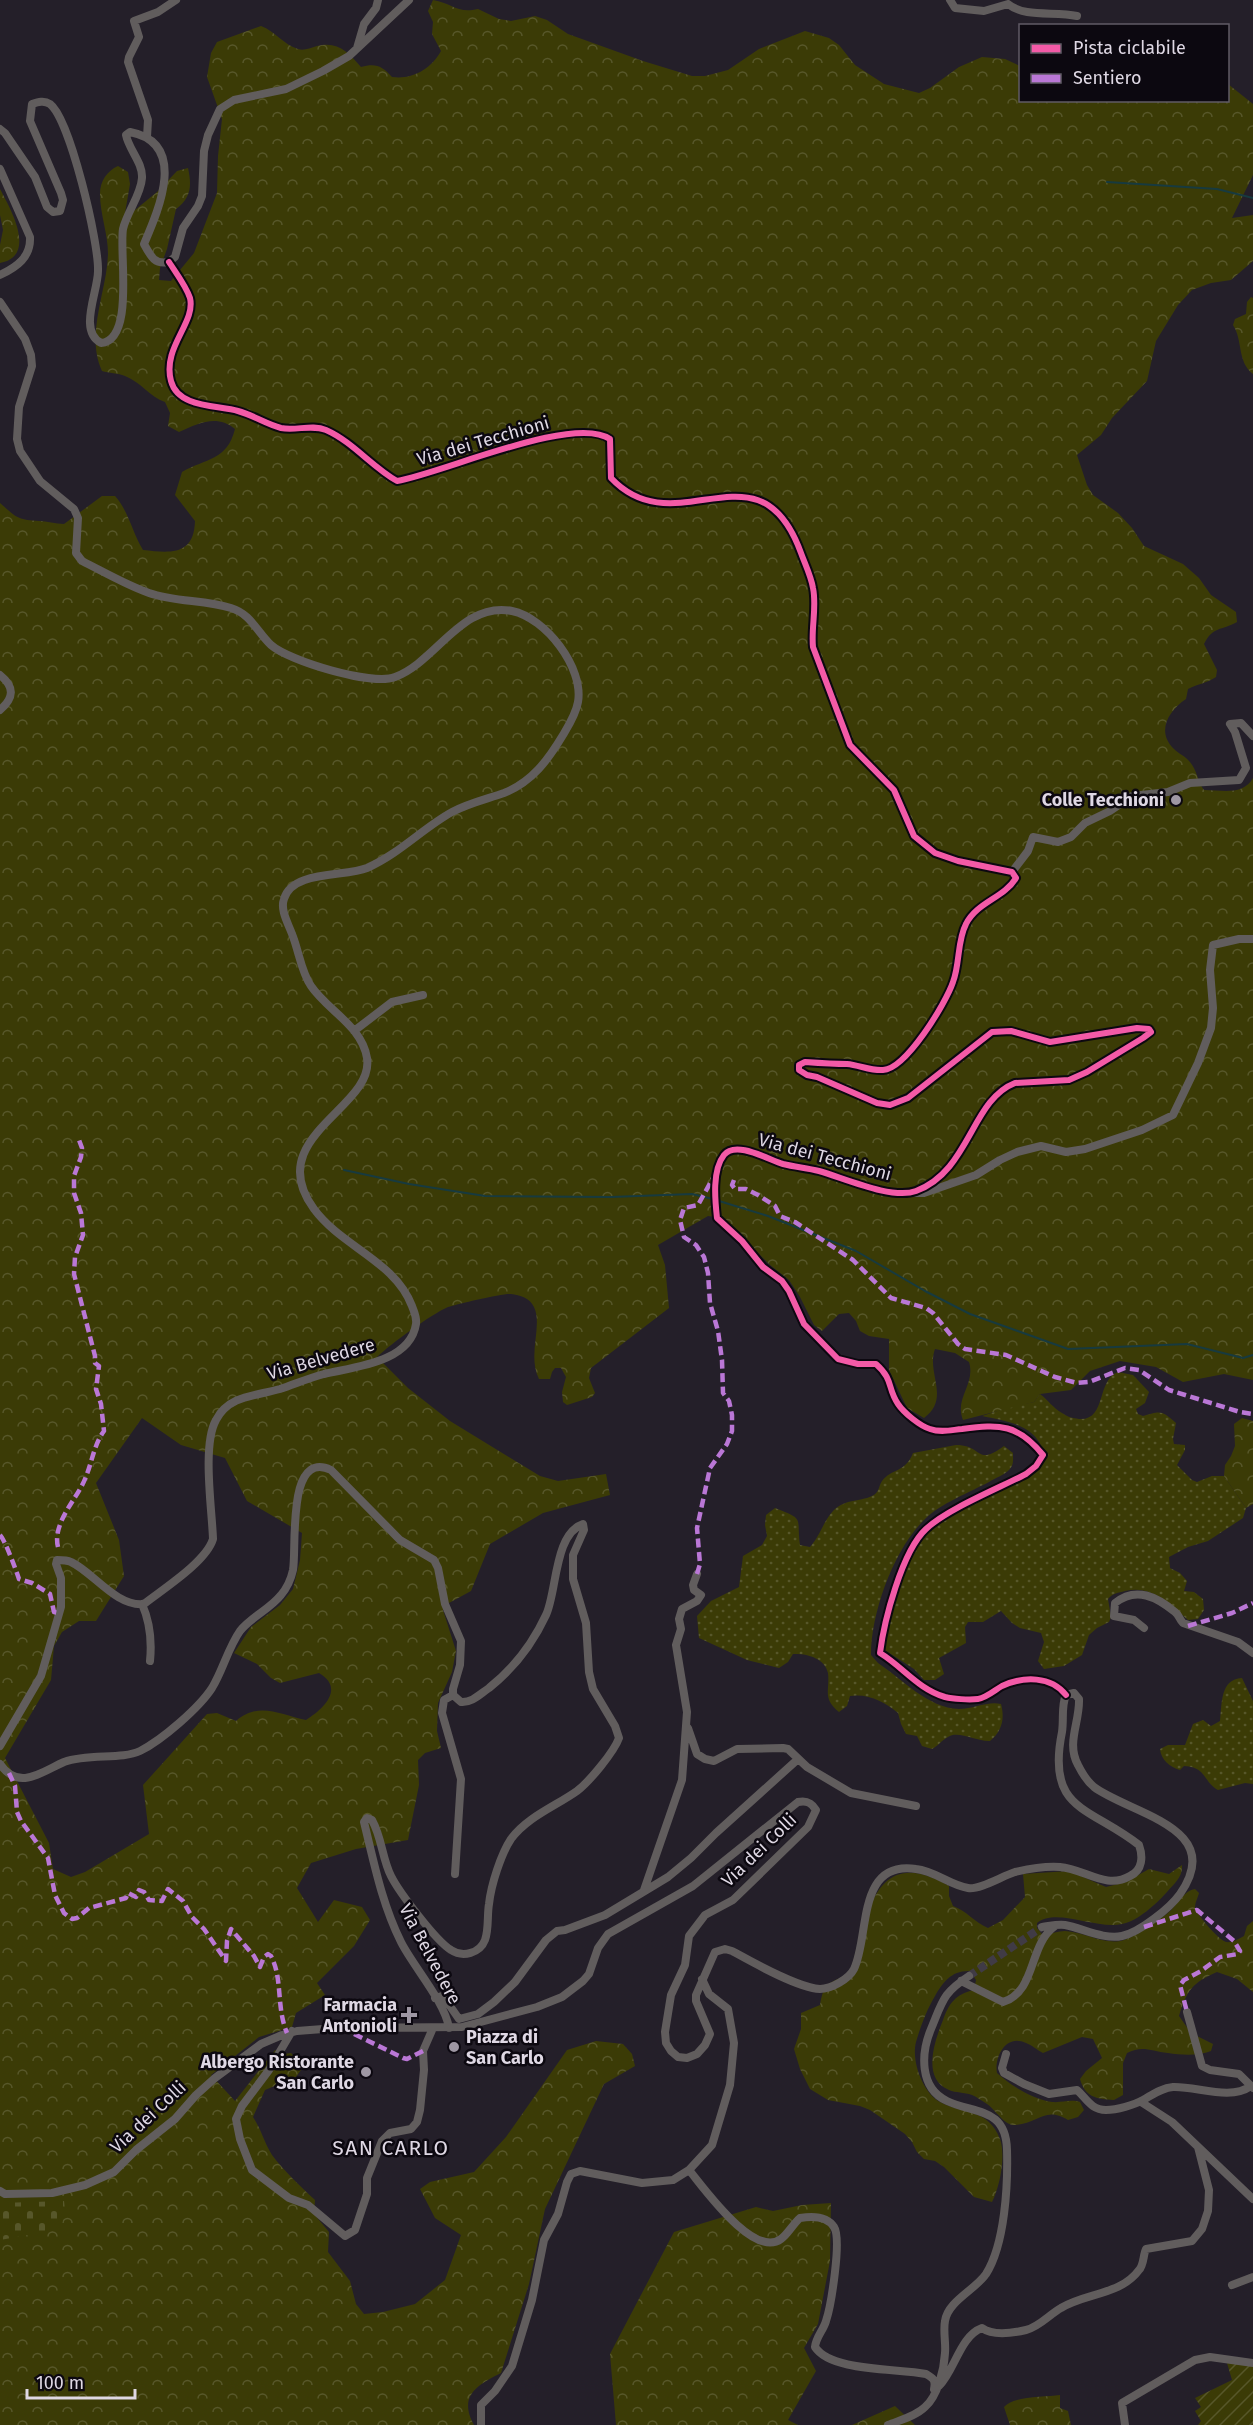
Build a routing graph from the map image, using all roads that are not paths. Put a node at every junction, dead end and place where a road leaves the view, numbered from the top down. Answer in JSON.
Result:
{"nodes":[{"id":1,"x":176,"y":0,"type":"edge"},
{"id":2,"x":378,"y":0,"type":"edge"},
{"id":3,"x":409,"y":0,"type":"edge"},
{"id":4,"x":950,"y":0,"type":"edge"},
{"id":5,"x":1077,"y":16,"type":"dead end"},
{"id":6,"x":357,"y":48,"type":"junction"},
{"id":7,"x":0,"y":129,"type":"edge"},
{"id":8,"x":147,"y":137,"type":"junction"},
{"id":9,"x":0,"y":169,"type":"edge"},
{"id":10,"x":169,"y":262,"type":"junction"},
{"id":11,"x":0,"y":275,"type":"edge"},
{"id":12,"x":0,"y":302,"type":"edge"},
{"id":13,"x":0,"y":675,"type":"edge"},
{"id":14,"x":0,"y":710,"type":"edge"},
{"id":15,"x":1253,"y":736,"type":"edge"},
{"id":16,"x":1012,"y":872,"type":"junction"},
{"id":17,"x":1253,"y":939,"type":"edge"},
{"id":18,"x":423,"y":995,"type":"dead end"},
{"id":19,"x":354,"y":1031,"type":"junction"},
{"id":20,"x":905,"y":1193,"type":"junction"},
{"id":21,"x":697,"y":1574,"type":"dead end"},
{"id":22,"x":142,"y":1604,"type":"junction"},
{"id":23,"x":1144,"y":1628,"type":"dead end"},
{"id":24,"x":1253,"y":1653,"type":"edge"},
{"id":25,"x":150,"y":1661,"type":"dead end"},
{"id":26,"x":453,"y":1695,"type":"junction"},
{"id":27,"x":1066,"y":1695,"type":"junction"},
{"id":28,"x":687,"y":1722,"type":"junction"},
{"id":29,"x":0,"y":1746,"type":"edge"},
{"id":30,"x":797,"y":1760,"type":"junction"},
{"id":31,"x":0,"y":1764,"type":"edge"},
{"id":32,"x":916,"y":1806,"type":"dead end"},
{"id":33,"x":455,"y":1874,"type":"dead end"},
{"id":34,"x":644,"y":1890,"type":"junction"},
{"id":35,"x":1057,"y":1924,"type":"junction"},
{"id":36,"x":1042,"y":1928,"type":"tunnel mouth"},
{"id":37,"x":969,"y":1976,"type":"tunnel mouth"},
{"id":38,"x":702,"y":1979,"type":"junction"},
{"id":39,"x":961,"y":1982,"type":"junction"},
{"id":40,"x":435,"y":1998,"type":"junction"},
{"id":41,"x":1187,"y":2012,"type":"dead end"},
{"id":42,"x":433,"y":2028,"type":"junction"},
{"id":43,"x":449,"y":2028,"type":"junction"},
{"id":44,"x":292,"y":2031,"type":"junction"},
{"id":45,"x":1006,"y":2054,"type":"dead end"},
{"id":46,"x":1252,"y":2087,"type":"edge"},
{"id":47,"x":1141,"y":2102,"type":"junction"},
{"id":48,"x":1198,"y":2147,"type":"junction"},
{"id":49,"x":690,"y":2170,"type":"junction"},
{"id":50,"x":0,"y":2191,"type":"edge"},
{"id":51,"x":1253,"y":2199,"type":"edge"},
{"id":52,"x":1253,"y":2277,"type":"edge"},
{"id":53,"x":1232,"y":2285,"type":"dead end"},
{"id":54,"x":1253,"y":2362,"type":"edge"},
{"id":55,"x":937,"y":2387,"type":"junction"},
{"id":56,"x":910,"y":2416,"type":"junction"},
{"id":57,"x":481,"y":2425,"type":"edge"},
{"id":58,"x":888,"y":2425,"type":"edge"},
{"id":59,"x":1125,"y":2425,"type":"edge"}],
"edges":[{"from":1,"to":8,"type":"street"},
{"from":2,"to":6,"type":"street"},
{"from":3,"to":6,"type":"street"},
{"from":4,"to":5,"type":"street"},
{"from":6,"to":10,"type":"street"},
{"from":7,"to":8,"type":"street"},
{"from":8,"to":10,"type":"street"},
{"from":9,"to":11,"type":"street"},
{"from":10,"to":16,"type":"street","name":"Via dei Tecchioni"},
{"from":12,"to":19,"type":"street","name":"Via Belvedere"},
{"from":13,"to":14,"type":"street"},
{"from":15,"to":16,"type":"street"},
{"from":16,"to":20,"type":"street","name":"Via dei Tecchioni"},
{"from":17,"to":20,"type":"street"},
{"from":18,"to":19,"type":"street"},
{"from":19,"to":22,"type":"street","name":"Via Belvedere"},
{"from":20,"to":27,"type":"street","name":"Via dei Tecchioni"},
{"from":21,"to":28,"type":"street"},
{"from":22,"to":25,"type":"street"},
{"from":22,"to":29,"type":"street"},
{"from":23,"to":24,"type":"street"},
{"from":26,"to":31,"type":"street"},
{"from":26,"to":33,"type":"street"},
{"from":26,"to":40,"type":"street","name":"Via Belvedere"},
{"from":27,"to":35,"type":"street"},
{"from":27,"to":38,"type":"street","name":"Via dei Colli"},
{"from":28,"to":30,"type":"street"},
{"from":28,"to":34,"type":"street"},
{"from":30,"to":32,"type":"street"},
{"from":30,"to":34,"type":"street"},
{"from":34,"to":40,"type":"street"},
{"from":35,"to":36,"type":"street"},
{"from":35,"to":39,"type":"street"},
{"from":37,"to":39,"type":"street"},
{"from":38,"to":43,"type":"street","name":"Via dei Colli"},
{"from":38,"to":49,"type":"street"},
{"from":39,"to":55,"type":"street"},
{"from":40,"to":43,"type":"street","name":"Via Belvedere"},
{"from":41,"to":46,"type":"street"},
{"from":42,"to":43,"type":"street","name":"Via dei Colli"},
{"from":42,"to":44,"type":"street","name":"Via dei Colli"},
{"from":42,"to":44,"type":"street"},
{"from":44,"to":50,"type":"street","name":"Via dei Colli"},
{"from":45,"to":47,"type":"street"},
{"from":46,"to":47,"type":"street"},
{"from":47,"to":48,"type":"street"},
{"from":48,"to":51,"type":"street"},
{"from":48,"to":55,"type":"street"},
{"from":49,"to":56,"type":"street"},
{"from":49,"to":57,"type":"street"},
{"from":52,"to":53,"type":"street"},
{"from":54,"to":59,"type":"street"},
{"from":55,"to":56,"type":"street"},
{"from":56,"to":58,"type":"street"}]}
